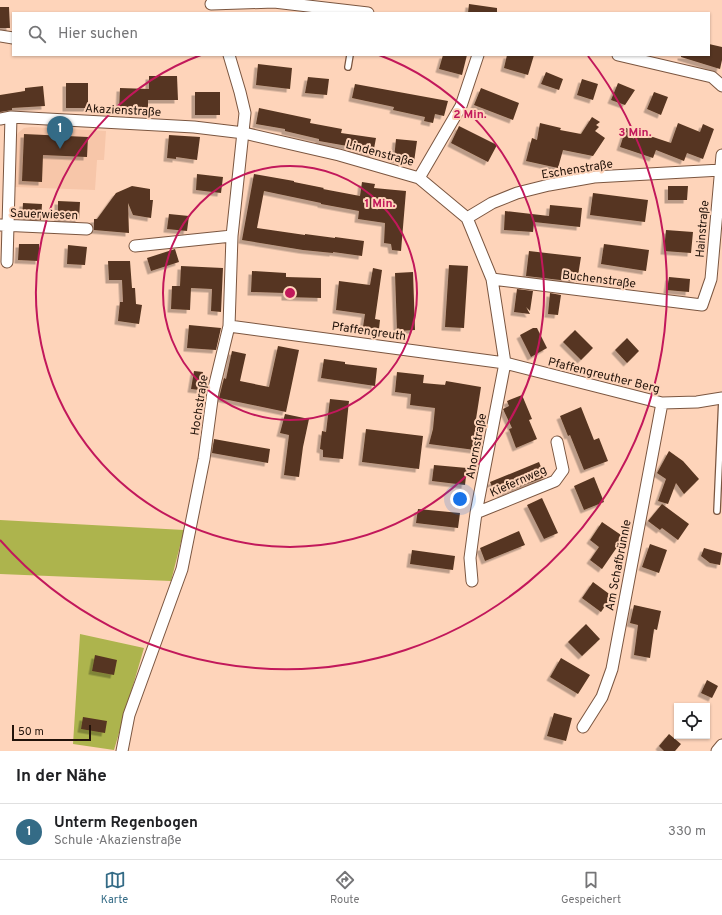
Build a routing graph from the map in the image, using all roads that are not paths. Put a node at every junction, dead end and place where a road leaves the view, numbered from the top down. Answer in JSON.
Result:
{"nodes":[{"id":1,"x":212,"y":6,"type":"edge"},
{"id":2,"x":355,"y":12,"type":"edge"},
{"id":3,"x":0,"y":36,"type":"edge"},
{"id":4,"x":12,"y":38,"type":"edge"},
{"id":5,"x":229,"y":56,"type":"edge"},
{"id":6,"x":350,"y":56,"type":"edge"},
{"id":7,"x":478,"y":56,"type":"edge"},
{"id":8,"x":622,"y":56,"type":"edge"},
{"id":9,"x":348,"y":67,"type":"dead end"},
{"id":10,"x":722,"y":86,"type":"edge"},
{"id":11,"x":12,"y":117,"type":"junction"},
{"id":12,"x":0,"y":119,"type":"edge"},
{"id":13,"x":244,"y":134,"type":"junction"},
{"id":14,"x":722,"y":155,"type":"edge"},
{"id":15,"x":721,"y":170,"type":"junction"},
{"id":16,"x":419,"y":178,"type":"junction"},
{"id":17,"x":467,"y":218,"type":"junction"},
{"id":18,"x":4,"y":225,"type":"edge"},
{"id":19,"x":87,"y":229,"type":"dead end"},
{"id":20,"x":232,"y":236,"type":"junction"},
{"id":21,"x":135,"y":246,"type":"dead end"},
{"id":22,"x":6,"y":262,"type":"dead end"},
{"id":23,"x":492,"y":279,"type":"junction"},
{"id":24,"x":702,"y":305,"type":"joint"},
{"id":25,"x":229,"y":326,"type":"junction"},
{"id":26,"x":505,"y":363,"type":"junction"},
{"id":27,"x":722,"y":398,"type":"edge"},
{"id":28,"x":662,"y":403,"type":"junction"},
{"id":29,"x":557,"y":442,"type":"dead end"},
{"id":30,"x":716,"y":511,"type":"dead end"},
{"id":31,"x":476,"y":513,"type":"junction"},
{"id":32,"x":472,"y":581,"type":"dead end"},
{"id":33,"x":583,"y":727,"type":"dead end"},
{"id":34,"x":722,"y":745,"type":"edge"},
{"id":35,"x":122,"y":751,"type":"edge"},
{"id":36,"x":716,"y":751,"type":"edge"}],
"edges":[{"from":1,"to":2,"type":"street"},
{"from":3,"to":4,"type":"street"},
{"from":5,"to":13,"type":"street","name":"Hochstraße"},
{"from":6,"to":9,"type":"lane"},
{"from":7,"to":16,"type":"street"},
{"from":8,"to":10,"type":"street"},
{"from":11,"to":12,"type":"street","name":"Akazienstraße"},
{"from":11,"to":13,"type":"street","name":"Akazienstraße"},
{"from":11,"to":18,"type":"street"},
{"from":13,"to":16,"type":"street","name":"Lindenstraße"},
{"from":13,"to":20,"type":"street","name":"Hochstraße"},
{"from":14,"to":15,"type":"street","name":"Hainstraße"},
{"from":15,"to":17,"type":"street","name":"Eschenstraße"},
{"from":15,"to":24,"type":"street","name":"Hainstraße"},
{"from":16,"to":17,"type":"street","name":"Lindenstraße"},
{"from":17,"to":23,"type":"street","name":"Lindenstraße"},
{"from":18,"to":19,"type":"street","name":"Sauerwiesen"},
{"from":18,"to":22,"type":"street"},
{"from":20,"to":21,"type":"street"},
{"from":20,"to":25,"type":"street","name":"Hochstraße"},
{"from":23,"to":24,"type":"street","name":"Buchenstraße"},
{"from":23,"to":26,"type":"street","name":"Lindenstraße"},
{"from":25,"to":26,"type":"street","name":"Pfaffengreuth"},
{"from":25,"to":35,"type":"street","name":"Hochstraße"},
{"from":26,"to":28,"type":"street","name":"Pfaffengreuther Berg"},
{"from":26,"to":31,"type":"street","name":"Ahornstraße"},
{"from":27,"to":28,"type":"street","name":"Pfaffengreuther Berg"},
{"from":27,"to":30,"type":"lane"},
{"from":28,"to":33,"type":"street","name":"Am Schafbrünnle"},
{"from":29,"to":31,"type":"street","name":"Kiefernweg"},
{"from":31,"to":32,"type":"street","name":"Ahornstraße"},
{"from":34,"to":36,"type":"street"}]}
